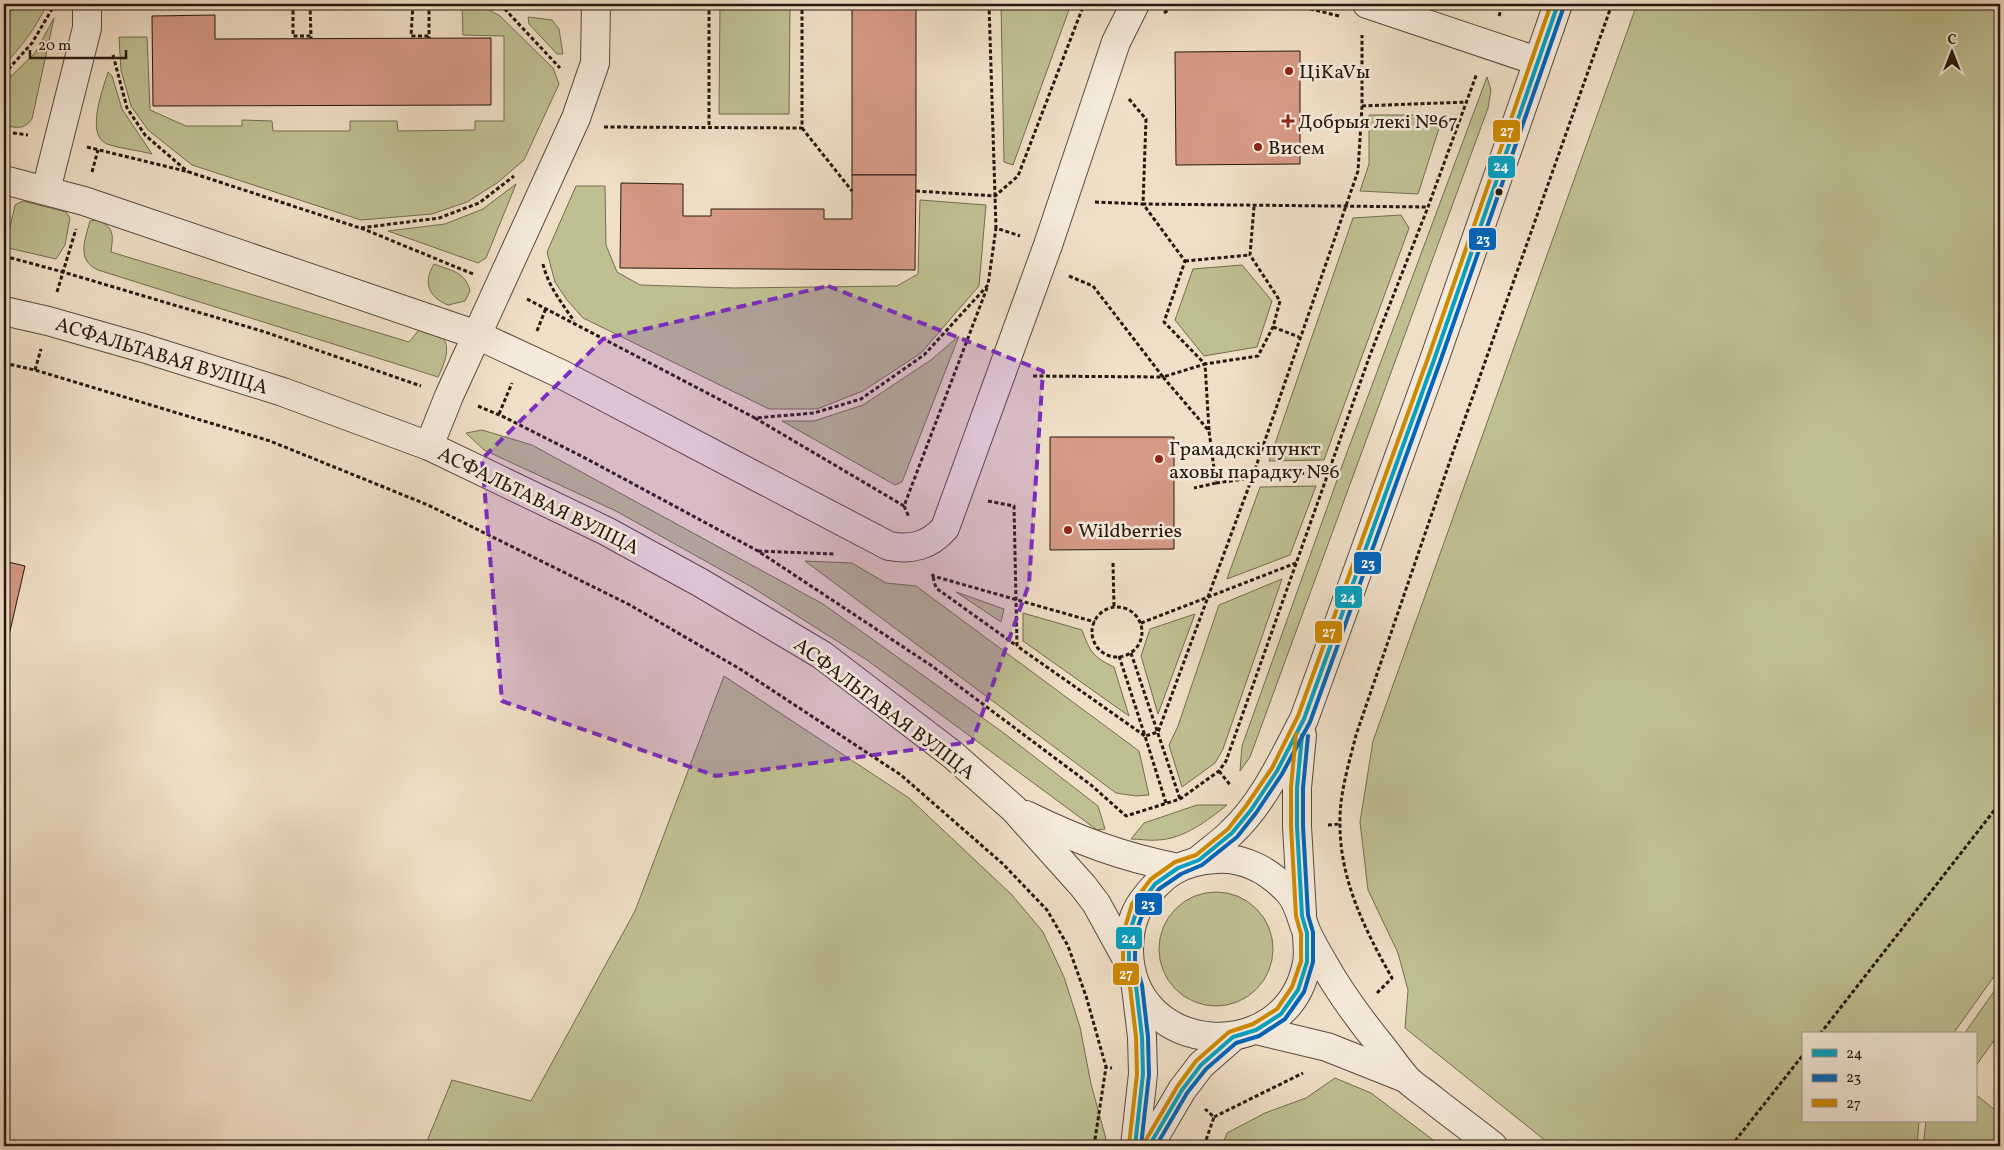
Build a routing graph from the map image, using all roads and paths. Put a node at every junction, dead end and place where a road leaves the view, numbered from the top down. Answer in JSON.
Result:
{"nodes":[{"id":1,"x":55,"y":4,"type":"edge"},
{"id":2,"x":87,"y":4,"type":"edge"},
{"id":3,"x":293,"y":4,"type":"edge"},
{"id":4,"x":310,"y":4,"type":"edge"},
{"id":5,"x":413,"y":4,"type":"edge"},
{"id":6,"x":429,"y":4,"type":"edge"},
{"id":7,"x":500,"y":4,"type":"edge"},
{"id":8,"x":596,"y":4,"type":"edge"},
{"id":9,"x":709,"y":4,"type":"edge"},
{"id":10,"x":802,"y":4,"type":"edge"},
{"id":11,"x":990,"y":4,"type":"edge"},
{"id":12,"x":1084,"y":4,"type":"edge"},
{"id":13,"x":1135,"y":4,"type":"edge"},
{"id":14,"x":1367,"y":4,"type":"edge"},
{"id":15,"x":1504,"y":4,"type":"edge"},
{"id":16,"x":1558,"y":4,"type":"edge"},
{"id":17,"x":1594,"y":4,"type":"edge"},
{"id":18,"x":1612,"y":4,"type":"edge"},
{"id":19,"x":1682,"y":4,"type":"edge"},
{"id":20,"x":1610,"y":9,"type":"junction"},
{"id":21,"x":1362,"y":32,"type":"dead end"},
{"id":22,"x":1488,"y":44,"type":"junction"},
{"id":23,"x":112,"y":51,"type":"dead end"},
{"id":24,"x":1537,"y":61,"type":"junction"},
{"id":25,"x":563,"y":70,"type":"dead end"},
{"id":26,"x":4,"y":74,"type":"edge"},
{"id":27,"x":1126,"y":97,"type":"dead end"},
{"id":28,"x":1466,"y":102,"type":"junction"},
{"id":29,"x":1362,"y":106,"type":"junction"},
{"id":30,"x":576,"y":118,"type":"junction"},
{"id":31,"x":709,"y":127,"type":"junction"},
{"id":32,"x":802,"y":128,"type":"junction"},
{"id":33,"x":80,"y":146,"type":"dead end"},
{"id":34,"x":188,"y":172,"type":"junction"},
{"id":35,"x":520,"y":172,"type":"dead end"},
{"id":36,"x":4,"y":180,"type":"edge"},
{"id":37,"x":46,"y":190,"type":"junction"},
{"id":38,"x":852,"y":191,"type":"dead end"},
{"id":39,"x":916,"y":192,"type":"dead end"},
{"id":40,"x":995,"y":196,"type":"junction"},
{"id":41,"x":1092,"y":202,"type":"dead end"},
{"id":42,"x":1143,"y":204,"type":"junction"},
{"id":43,"x":1254,"y":206,"type":"junction"},
{"id":44,"x":1428,"y":207,"type":"junction"},
{"id":45,"x":1344,"y":208,"type":"junction"},
{"id":46,"x":78,"y":224,"type":"dead end"},
{"id":47,"x":996,"y":228,"type":"junction"},
{"id":48,"x":1048,"y":245,"type":"junction"},
{"id":49,"x":1250,"y":255,"type":"junction"},
{"id":50,"x":542,"y":261,"type":"dead end"},
{"id":51,"x":1185,"y":261,"type":"junction"},
{"id":52,"x":1068,"y":276,"type":"dead end"},
{"id":53,"x":988,"y":285,"type":"junction"},
{"id":54,"x":55,"y":296,"type":"dead end"},
{"id":55,"x":522,"y":296,"type":"dead end"},
{"id":56,"x":546,"y":308,"type":"junction"},
{"id":57,"x":4,"y":311,"type":"edge"},
{"id":58,"x":576,"y":323,"type":"junction"},
{"id":59,"x":1272,"y":327,"type":"junction"},
{"id":60,"x":535,"y":334,"type":"dead end"},
{"id":61,"x":477,"y":335,"type":"junction"},
{"id":62,"x":1299,"y":338,"type":"junction"},
{"id":63,"x":42,"y":345,"type":"dead end"},
{"id":64,"x":4,"y":363,"type":"edge"},
{"id":65,"x":1205,"y":364,"type":"junction"},
{"id":66,"x":35,"y":370,"type":"junction"},
{"id":67,"x":1001,"y":372,"type":"junction"},
{"id":68,"x":1163,"y":377,"type":"junction"},
{"id":69,"x":514,"y":380,"type":"dead end"},
{"id":70,"x":499,"y":414,"type":"dead end"},
{"id":71,"x":756,"y":418,"type":"junction"},
{"id":72,"x":1209,"y":431,"type":"junction"},
{"id":73,"x":429,"y":446,"type":"junction"},
{"id":74,"x":1328,"y":471,"type":"junction"},
{"id":75,"x":1252,"y":478,"type":"junction"},
{"id":76,"x":1216,"y":484,"type":"junction"},
{"id":77,"x":1194,"y":488,"type":"dead end"},
{"id":78,"x":985,"y":501,"type":"dead end"},
{"id":79,"x":921,"y":544,"type":"junction"},
{"id":80,"x":758,"y":551,"type":"dead end"},
{"id":81,"x":836,"y":554,"type":"dead end"},
{"id":82,"x":1113,"y":563,"type":"dead end"},
{"id":83,"x":1296,"y":563,"type":"junction"},
{"id":84,"x":924,"y":576,"type":"dead end"},
{"id":85,"x":933,"y":576,"type":"junction"},
{"id":86,"x":1208,"y":597,"type":"junction"},
{"id":87,"x":1016,"y":600,"type":"junction"},
{"id":88,"x":1114,"y":607,"type":"junction"},
{"id":89,"x":1094,"y":622,"type":"junction"},
{"id":90,"x":1141,"y":623,"type":"junction"},
{"id":91,"x":1017,"y":646,"type":"junction"},
{"id":92,"x":1131,"y":653,"type":"junction"},
{"id":93,"x":1120,"y":656,"type":"junction"},
{"id":94,"x":1304,"y":719,"type":"junction"},
{"id":95,"x":1158,"y":732,"type":"junction"},
{"id":96,"x":1145,"y":736,"type":"junction"},
{"id":97,"x":1180,"y":799,"type":"junction"},
{"id":98,"x":1166,"y":804,"type":"junction"},
{"id":99,"x":2000,"y":804,"type":"edge"},
{"id":100,"x":1014,"y":809,"type":"junction"},
{"id":101,"x":1126,"y":816,"type":"dead end"},
{"id":102,"x":1188,"y":864,"type":"junction"},
{"id":103,"x":1047,"y":910,"type":"dead end"},
{"id":104,"x":1305,"y":924,"type":"junction"},
{"id":105,"x":1133,"y":974,"type":"junction"},
{"id":106,"x":1392,"y":978,"type":"dead end"},
{"id":107,"x":1822,"y":1032,"type":"edge"},
{"id":108,"x":1244,"y":1033,"type":"junction"},
{"id":109,"x":1802,"y":1056,"type":"edge"},
{"id":110,"x":1106,"y":1067,"type":"dead end"},
{"id":111,"x":1305,"y":1072,"type":"dead end"},
{"id":112,"x":1406,"y":1079,"type":"junction"},
{"id":113,"x":1214,"y":1117,"type":"dead end"},
{"id":114,"x":1094,"y":1146,"type":"edge"},
{"id":115,"x":1135,"y":1146,"type":"edge"},
{"id":116,"x":1149,"y":1146,"type":"edge"},
{"id":117,"x":1493,"y":1146,"type":"edge"},
{"id":118,"x":1732,"y":1146,"type":"edge"}],
"edges":[{"from":1,"to":26,"type":"path"},
{"from":2,"to":37,"type":"street"},
{"from":3,"to":4,"type":"path"},
{"from":5,"to":6,"type":"path"},
{"from":7,"to":25,"type":"path"},
{"from":8,"to":30,"type":"street"},
{"from":9,"to":31,"type":"path"},
{"from":10,"to":32,"type":"path"},
{"from":11,"to":40,"type":"path"},
{"from":12,"to":40,"type":"path"},
{"from":13,"to":48,"type":"street"},
{"from":14,"to":22,"type":"street"},
{"from":15,"to":22,"type":"path"},
{"from":16,"to":24,"type":"street"},
{"from":17,"to":20,"type":"path"},
{"from":18,"to":20,"type":"path"},
{"from":19,"to":20,"type":"path"},
{"from":20,"to":106,"type":"path"},
{"from":21,"to":29,"type":"path"},
{"from":22,"to":24,"type":"street"},
{"from":22,"to":28,"type":"path"},
{"from":23,"to":34,"type":"path"},
{"from":24,"to":94,"type":"street"},
{"from":27,"to":42,"type":"path"},
{"from":28,"to":29,"type":"path"},
{"from":28,"to":44,"type":"path"},
{"from":29,"to":45,"type":"path"},
{"from":30,"to":31,"type":"path"},
{"from":30,"to":61,"type":"street"},
{"from":31,"to":32,"type":"path"},
{"from":32,"to":38,"type":"path"},
{"from":33,"to":34,"type":"path"},
{"from":34,"to":35,"type":"path"},
{"from":36,"to":37,"type":"street"},
{"from":37,"to":61,"type":"street"},
{"from":39,"to":40,"type":"path"},
{"from":40,"to":47,"type":"path"},
{"from":41,"to":42,"type":"path"},
{"from":42,"to":43,"type":"path"},
{"from":42,"to":51,"type":"path"},
{"from":43,"to":45,"type":"path"},
{"from":43,"to":49,"type":"path"},
{"from":44,"to":45,"type":"path"},
{"from":44,"to":74,"type":"path"},
{"from":45,"to":62,"type":"path"},
{"from":46,"to":54,"type":"path"},
{"from":47,"to":48,"type":"path"},
{"from":47,"to":53,"type":"path"},
{"from":48,"to":67,"type":"street"},
{"from":49,"to":51,"type":"path"},
{"from":49,"to":59,"type":"path"},
{"from":50,"to":58,"type":"path"},
{"from":51,"to":65,"type":"path"},
{"from":52,"to":68,"type":"path"},
{"from":53,"to":71,"type":"path"},
{"from":53,"to":71,"type":"path"},
{"from":55,"to":56,"type":"path"},
{"from":56,"to":58,"type":"path"},
{"from":56,"to":60,"type":"path"},
{"from":57,"to":73,"type":"street","name":"АСФАЛЬТАВАЯ ВУЛІЦА"},
{"from":58,"to":71,"type":"path"},
{"from":59,"to":62,"type":"path"},
{"from":59,"to":65,"type":"path"},
{"from":61,"to":73,"type":"street"},
{"from":61,"to":79,"type":"street"},
{"from":62,"to":75,"type":"path"},
{"from":63,"to":66,"type":"path"},
{"from":64,"to":66,"type":"path"},
{"from":65,"to":68,"type":"path"},
{"from":65,"to":72,"type":"path"},
{"from":66,"to":103,"type":"path"},
{"from":67,"to":68,"type":"path"},
{"from":67,"to":79,"type":"street"},
{"from":68,"to":72,"type":"path"},
{"from":69,"to":70,"type":"path"},
{"from":72,"to":76,"type":"path"},
{"from":73,"to":100,"type":"street","name":"АСФАЛЬТАВАЯ ВУЛІЦА"},
{"from":74,"to":75,"type":"path"},
{"from":74,"to":83,"type":"path"},
{"from":75,"to":76,"type":"path"},
{"from":75,"to":86,"type":"path"},
{"from":76,"to":77,"type":"path"},
{"from":78,"to":87,"type":"path"},
{"from":79,"to":85,"type":"path"},
{"from":80,"to":81,"type":"path"},
{"from":82,"to":88,"type":"path"},
{"from":83,"to":86,"type":"path"},
{"from":83,"to":97,"type":"path"},
{"from":84,"to":85,"type":"path"},
{"from":85,"to":87,"type":"path"},
{"from":85,"to":91,"type":"path"},
{"from":86,"to":90,"type":"path"},
{"from":86,"to":95,"type":"path"},
{"from":87,"to":89,"type":"path"},
{"from":87,"to":91,"type":"path"},
{"from":88,"to":89,"type":"path"},
{"from":88,"to":90,"type":"path"},
{"from":89,"to":93,"type":"path"},
{"from":90,"to":92,"type":"path"},
{"from":91,"to":96,"type":"path"},
{"from":92,"to":93,"type":"path"},
{"from":92,"to":95,"type":"path"},
{"from":93,"to":96,"type":"path"},
{"from":94,"to":102,"type":"street"},
{"from":94,"to":104,"type":"street"},
{"from":95,"to":96,"type":"path"},
{"from":95,"to":97,"type":"path"},
{"from":96,"to":98,"type":"path"},
{"from":97,"to":98,"type":"path"},
{"from":98,"to":101,"type":"path"},
{"from":99,"to":107,"type":"path"},
{"from":100,"to":102,"type":"street","name":"АСФАЛЬТАВАЯ ВУЛІЦА"},
{"from":100,"to":105,"type":"street","name":"АСФАЛЬТАВАЯ ВУЛІЦА"},
{"from":102,"to":104,"type":"street"},
{"from":102,"to":105,"type":"street"},
{"from":104,"to":108,"type":"street"},
{"from":104,"to":112,"type":"street"},
{"from":105,"to":108,"type":"street"},
{"from":105,"to":115,"type":"street"},
{"from":108,"to":112,"type":"street"},
{"from":108,"to":116,"type":"street"},
{"from":109,"to":118,"type":"path"},
{"from":110,"to":114,"type":"path"},
{"from":111,"to":113,"type":"path"},
{"from":112,"to":117,"type":"street"}]}
